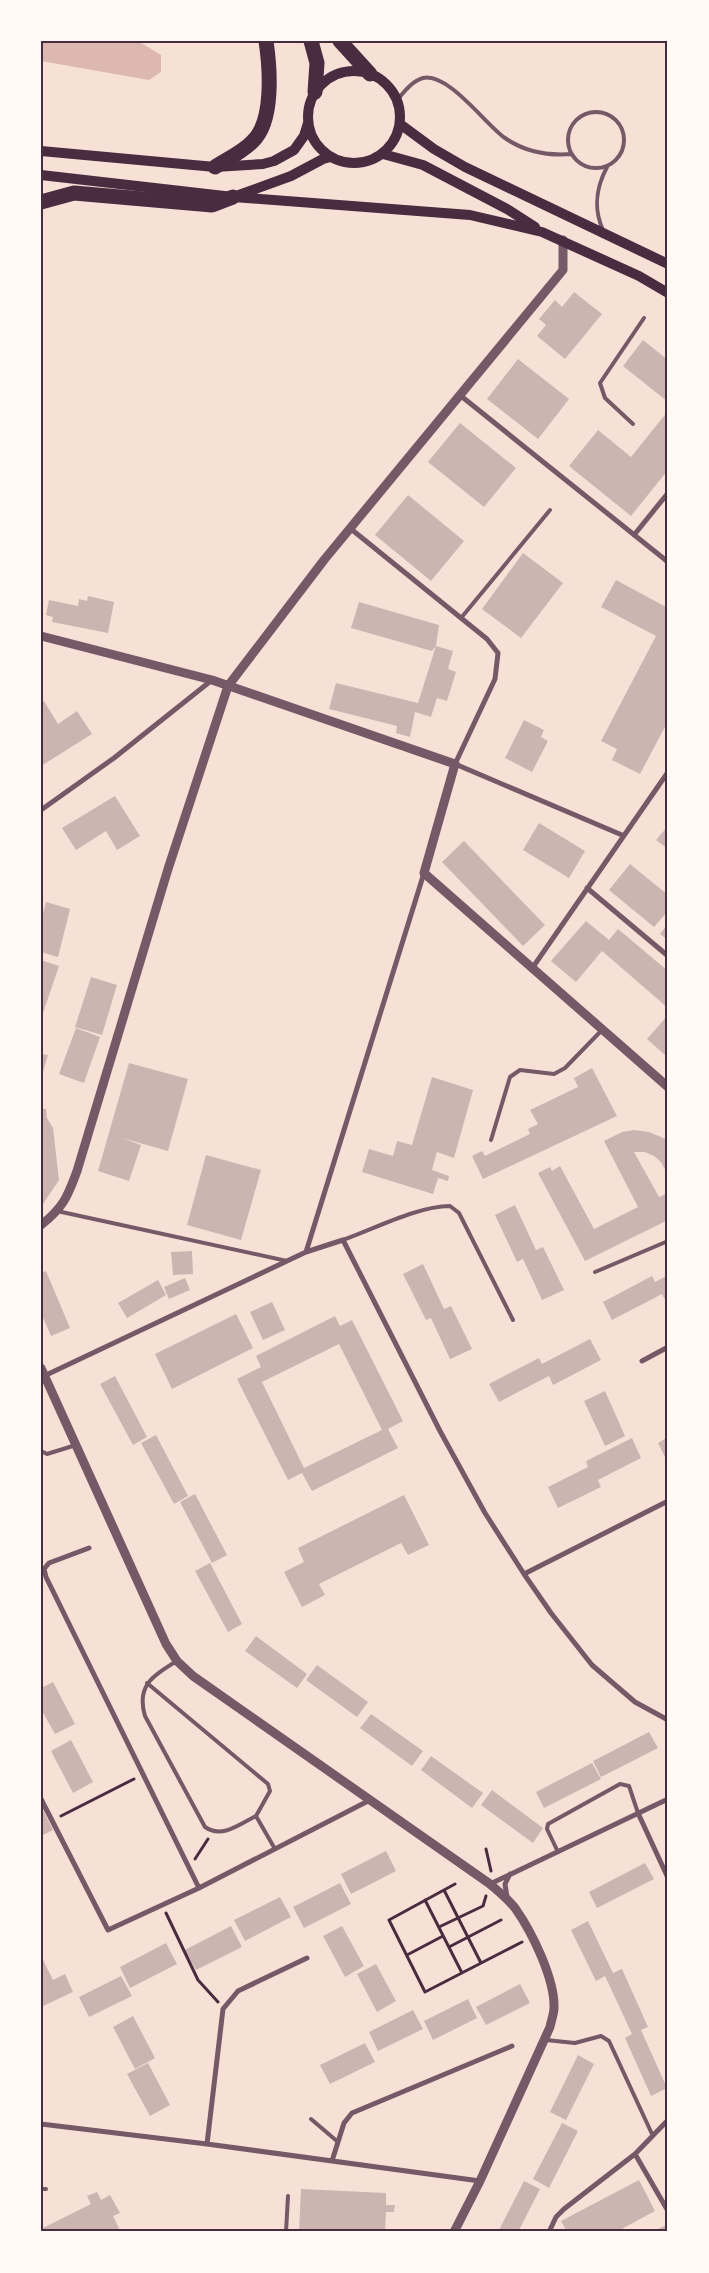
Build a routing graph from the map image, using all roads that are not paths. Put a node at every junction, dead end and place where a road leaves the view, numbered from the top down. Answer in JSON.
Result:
{"nodes":[{"id":1,"x":266,"y":41,"type":"edge"},
{"id":2,"x":311,"y":41,"type":"edge"},
{"id":3,"x":340,"y":41,"type":"edge"},
{"id":4,"x":370,"y":74,"type":"junction"},
{"id":5,"x":316,"y":92,"type":"junction"},
{"id":6,"x":397,"y":100,"type":"junction"},
{"id":7,"x":308,"y":122,"type":"junction"},
{"id":8,"x":400,"y":124,"type":"junction"},
{"id":9,"x":41,"y":151,"type":"edge"},
{"id":10,"x":383,"y":154,"type":"junction"},
{"id":11,"x":572,"y":154,"type":"junction"},
{"id":12,"x":331,"y":157,"type":"junction"},
{"id":13,"x":215,"y":167,"type":"junction"},
{"id":14,"x":607,"y":167,"type":"junction"},
{"id":15,"x":41,"y":175,"type":"edge"},
{"id":16,"x":233,"y":197,"type":"junction"},
{"id":17,"x":41,"y":202,"type":"edge"},
{"id":18,"x":542,"y":232,"type":"junction"},
{"id":19,"x":604,"y":232,"type":"junction"},
{"id":20,"x":563,"y":240,"type":"junction"},
{"id":21,"x":668,"y":264,"type":"edge"},
{"id":22,"x":668,"y":293,"type":"edge"},
{"id":23,"x":644,"y":318,"type":"dead end"},
{"id":24,"x":461,"y":396,"type":"junction"},
{"id":25,"x":634,"y":424,"type":"dead end"},
{"id":26,"x":668,"y":493,"type":"edge"},
{"id":27,"x":550,"y":510,"type":"dead end"},
{"id":28,"x":351,"y":529,"type":"junction"},
{"id":29,"x":634,"y":535,"type":"junction"},
{"id":30,"x":668,"y":562,"type":"edge"},
{"id":31,"x":461,"y":618,"type":"junction"},
{"id":32,"x":41,"y":636,"type":"edge"},
{"id":33,"x":212,"y":680,"type":"junction"},
{"id":34,"x":228,"y":686,"type":"junction"},
{"id":35,"x":455,"y":764,"type":"junction"},
{"id":36,"x":667,"y":776,"type":"edge"},
{"id":37,"x":41,"y":810,"type":"edge"},
{"id":38,"x":622,"y":835,"type":"junction"},
{"id":39,"x":424,"y":873,"type":"junction"},
{"id":40,"x":587,"y":888,"type":"junction"},
{"id":41,"x":668,"y":956,"type":"edge"},
{"id":42,"x":533,"y":967,"type":"junction"},
{"id":43,"x":602,"y":1029,"type":"junction"},
{"id":44,"x":666,"y":1082,"type":"edge"},
{"id":45,"x":491,"y":1140,"type":"dead end"},
{"id":46,"x":58,"y":1211,"type":"junction"},
{"id":47,"x":41,"y":1225,"type":"edge"},
{"id":48,"x":343,"y":1240,"type":"junction"},
{"id":49,"x":668,"y":1241,"type":"edge"},
{"id":50,"x":306,"y":1252,"type":"junction"},
{"id":51,"x":288,"y":1261,"type":"junction"},
{"id":52,"x":595,"y":1272,"type":"dead end"},
{"id":53,"x":513,"y":1320,"type":"dead end"},
{"id":54,"x":668,"y":1347,"type":"edge"},
{"id":55,"x":642,"y":1361,"type":"dead end"},
{"id":56,"x":42,"y":1374,"type":"edge"},
{"id":57,"x":76,"y":1445,"type":"junction"},
{"id":58,"x":41,"y":1451,"type":"edge"},
{"id":59,"x":668,"y":1501,"type":"edge"},
{"id":60,"x":89,"y":1548,"type":"dead end"},
{"id":61,"x":524,"y":1574,"type":"junction"},
{"id":62,"x":177,"y":1661,"type":"junction"},
{"id":63,"x":147,"y":1683,"type":"junction"},
{"id":64,"x":668,"y":1720,"type":"edge"},
{"id":65,"x":41,"y":1799,"type":"edge"},
{"id":66,"x":668,"y":1799,"type":"edge"},
{"id":67,"x":370,"y":1800,"type":"junction"},
{"id":68,"x":638,"y":1813,"type":"junction"},
{"id":69,"x":256,"y":1816,"type":"junction"},
{"id":70,"x":275,"y":1849,"type":"junction"},
{"id":71,"x":558,"y":1852,"type":"junction"},
{"id":72,"x":510,"y":1874,"type":"junction"},
{"id":73,"x":668,"y":1878,"type":"edge"},
{"id":74,"x":490,"y":1884,"type":"junction"},
{"id":75,"x":199,"y":1888,"type":"junction"},
{"id":76,"x":509,"y":1902,"type":"junction"},
{"id":77,"x":307,"y":1958,"type":"dead end"},
{"id":78,"x":546,"y":2040,"type":"junction"},
{"id":79,"x":512,"y":2046,"type":"dead end"},
{"id":80,"x":311,"y":2118,"type":"dead end"},
{"id":81,"x":668,"y":2120,"type":"edge"},
{"id":82,"x":41,"y":2124,"type":"edge"},
{"id":83,"x":652,"y":2134,"type":"junction"},
{"id":84,"x":338,"y":2142,"type":"junction"},
{"id":85,"x":207,"y":2144,"type":"junction"},
{"id":86,"x":635,"y":2154,"type":"junction"},
{"id":87,"x":332,"y":2161,"type":"junction"},
{"id":88,"x":480,"y":2181,"type":"junction"},
{"id":89,"x":41,"y":2189,"type":"edge"},
{"id":90,"x":46,"y":2189,"type":"dead end"},
{"id":91,"x":288,"y":2196,"type":"dead end"},
{"id":92,"x":668,"y":2211,"type":"edge"},
{"id":93,"x":286,"y":2232,"type":"edge"},
{"id":94,"x":454,"y":2232,"type":"edge"},
{"id":95,"x":549,"y":2232,"type":"edge"}],
"edges":[{"from":1,"to":13,"type":"highway"},
{"from":2,"to":5,"type":"highway"},
{"from":3,"to":4,"type":"highway"},
{"from":4,"to":5,"type":"main road"},
{"from":4,"to":6,"type":"main road"},
{"from":5,"to":7,"type":"main road"},
{"from":6,"to":8,"type":"main road"},
{"from":6,"to":11,"type":"lane"},
{"from":7,"to":12,"type":"main road"},
{"from":7,"to":13,"type":"main road"},
{"from":8,"to":10,"type":"main road"},
{"from":8,"to":19,"type":"main road"},
{"from":9,"to":13,"type":"main road"},
{"from":10,"to":12,"type":"main road"},
{"from":10,"to":18,"type":"main road"},
{"from":11,"to":14,"type":"lane"},
{"from":11,"to":14,"type":"lane"},
{"from":12,"to":16,"type":"main road"},
{"from":14,"to":19,"type":"lane"},
{"from":15,"to":16,"type":"main road"},
{"from":16,"to":17,"type":"highway"},
{"from":16,"to":18,"type":"main road"},
{"from":18,"to":20,"type":"main road"},
{"from":19,"to":21,"type":"main road"},
{"from":20,"to":22,"type":"main road"},
{"from":20,"to":24,"type":"street"},
{"from":23,"to":25,"type":"lane"},
{"from":24,"to":28,"type":"street"},
{"from":24,"to":29,"type":"street"},
{"from":26,"to":29,"type":"street"},
{"from":27,"to":31,"type":"lane"},
{"from":28,"to":31,"type":"street"},
{"from":28,"to":34,"type":"street"},
{"from":29,"to":30,"type":"street"},
{"from":31,"to":35,"type":"street"},
{"from":32,"to":33,"type":"street"},
{"from":33,"to":34,"type":"street"},
{"from":33,"to":37,"type":"street"},
{"from":34,"to":35,"type":"street"},
{"from":34,"to":46,"type":"street"},
{"from":35,"to":38,"type":"street"},
{"from":35,"to":39,"type":"street"},
{"from":36,"to":38,"type":"street"},
{"from":38,"to":40,"type":"street"},
{"from":39,"to":42,"type":"street"},
{"from":39,"to":50,"type":"street"},
{"from":40,"to":41,"type":"street"},
{"from":40,"to":42,"type":"street"},
{"from":42,"to":43,"type":"street"},
{"from":43,"to":44,"type":"street"},
{"from":43,"to":45,"type":"lane"},
{"from":46,"to":47,"type":"street"},
{"from":46,"to":51,"type":"lane"},
{"from":48,"to":50,"type":"street"},
{"from":48,"to":53,"type":"lane"},
{"from":48,"to":61,"type":"street"},
{"from":49,"to":52,"type":"lane"},
{"from":50,"to":51,"type":"street"},
{"from":51,"to":56,"type":"street"},
{"from":54,"to":55,"type":"street"},
{"from":56,"to":57,"type":"street"},
{"from":57,"to":58,"type":"lane"},
{"from":57,"to":62,"type":"street"},
{"from":59,"to":61,"type":"street"},
{"from":60,"to":75,"type":"street"},
{"from":61,"to":64,"type":"street"},
{"from":62,"to":63,"type":"lane"},
{"from":62,"to":67,"type":"street"},
{"from":63,"to":69,"type":"lane"},
{"from":63,"to":69,"type":"lane"},
{"from":65,"to":75,"type":"street"},
{"from":66,"to":68,"type":"street"},
{"from":67,"to":70,"type":"street"},
{"from":67,"to":74,"type":"street"},
{"from":68,"to":71,"type":"street"},
{"from":68,"to":71,"type":"lane"},
{"from":68,"to":73,"type":"street"},
{"from":69,"to":70,"type":"lane"},
{"from":70,"to":75,"type":"street"},
{"from":71,"to":72,"type":"street"},
{"from":72,"to":74,"type":"street"},
{"from":72,"to":76,"type":"street"},
{"from":74,"to":76,"type":"street"},
{"from":76,"to":78,"type":"street"},
{"from":77,"to":85,"type":"street"},
{"from":78,"to":83,"type":"lane"},
{"from":78,"to":88,"type":"street"},
{"from":79,"to":84,"type":"street"},
{"from":80,"to":84,"type":"lane"},
{"from":81,"to":83,"type":"street"},
{"from":82,"to":85,"type":"street"},
{"from":83,"to":86,"type":"street"},
{"from":84,"to":87,"type":"street"},
{"from":85,"to":87,"type":"street"},
{"from":86,"to":92,"type":"street"},
{"from":86,"to":95,"type":"street"},
{"from":87,"to":88,"type":"street"},
{"from":88,"to":94,"type":"street"},
{"from":89,"to":90,"type":"lane"},
{"from":91,"to":93,"type":"lane"}]}
